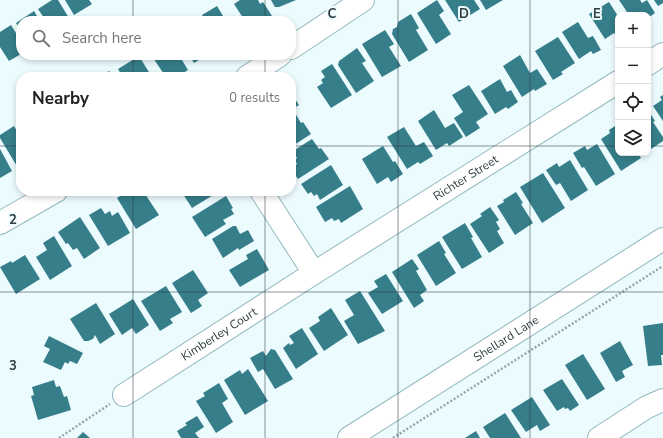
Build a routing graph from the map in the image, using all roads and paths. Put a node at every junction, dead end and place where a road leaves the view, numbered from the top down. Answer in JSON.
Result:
{"nodes":[{"id":1,"x":363,"y":0,"type":"edge"},
{"id":2,"x":296,"y":45,"type":"edge"},
{"id":3,"x":663,"y":54,"type":"edge"},
{"id":4,"x":272,"y":60,"type":"edge"},
{"id":5,"x":651,"y":62,"type":"edge"},
{"id":6,"x":254,"y":72,"type":"edge"},
{"id":7,"x":615,"y":84,"type":"edge"},
{"id":8,"x":47,"y":196,"type":"edge"},
{"id":9,"x":264,"y":196,"type":"edge"},
{"id":10,"x":0,"y":223,"type":"edge"},
{"id":11,"x":663,"y":239,"type":"edge"},
{"id":12,"x":663,"y":266,"type":"edge"},
{"id":13,"x":314,"y":273,"type":"junction"},
{"id":14,"x":124,"y":395,"type":"joint"},
{"id":15,"x":663,"y":400,"type":"edge"},
{"id":16,"x":59,"y":438,"type":"edge"},
{"id":17,"x":349,"y":438,"type":"edge"},
{"id":18,"x":393,"y":438,"type":"edge"},
{"id":19,"x":599,"y":438,"type":"edge"}],
"edges":[{"from":1,"to":2,"type":"street"},
{"from":3,"to":5,"type":"street"},
{"from":4,"to":6,"type":"street"},
{"from":7,"to":13,"type":"street","name":"Richter Street"},
{"from":8,"to":10,"type":"street"},
{"from":9,"to":13,"type":"street"},
{"from":11,"to":17,"type":"street","name":"Shellard Lane"},
{"from":12,"to":18,"type":"path"},
{"from":13,"to":14,"type":"street","name":"Kimberley Court"},
{"from":14,"to":16,"type":"path"},
{"from":15,"to":19,"type":"street"}]}
